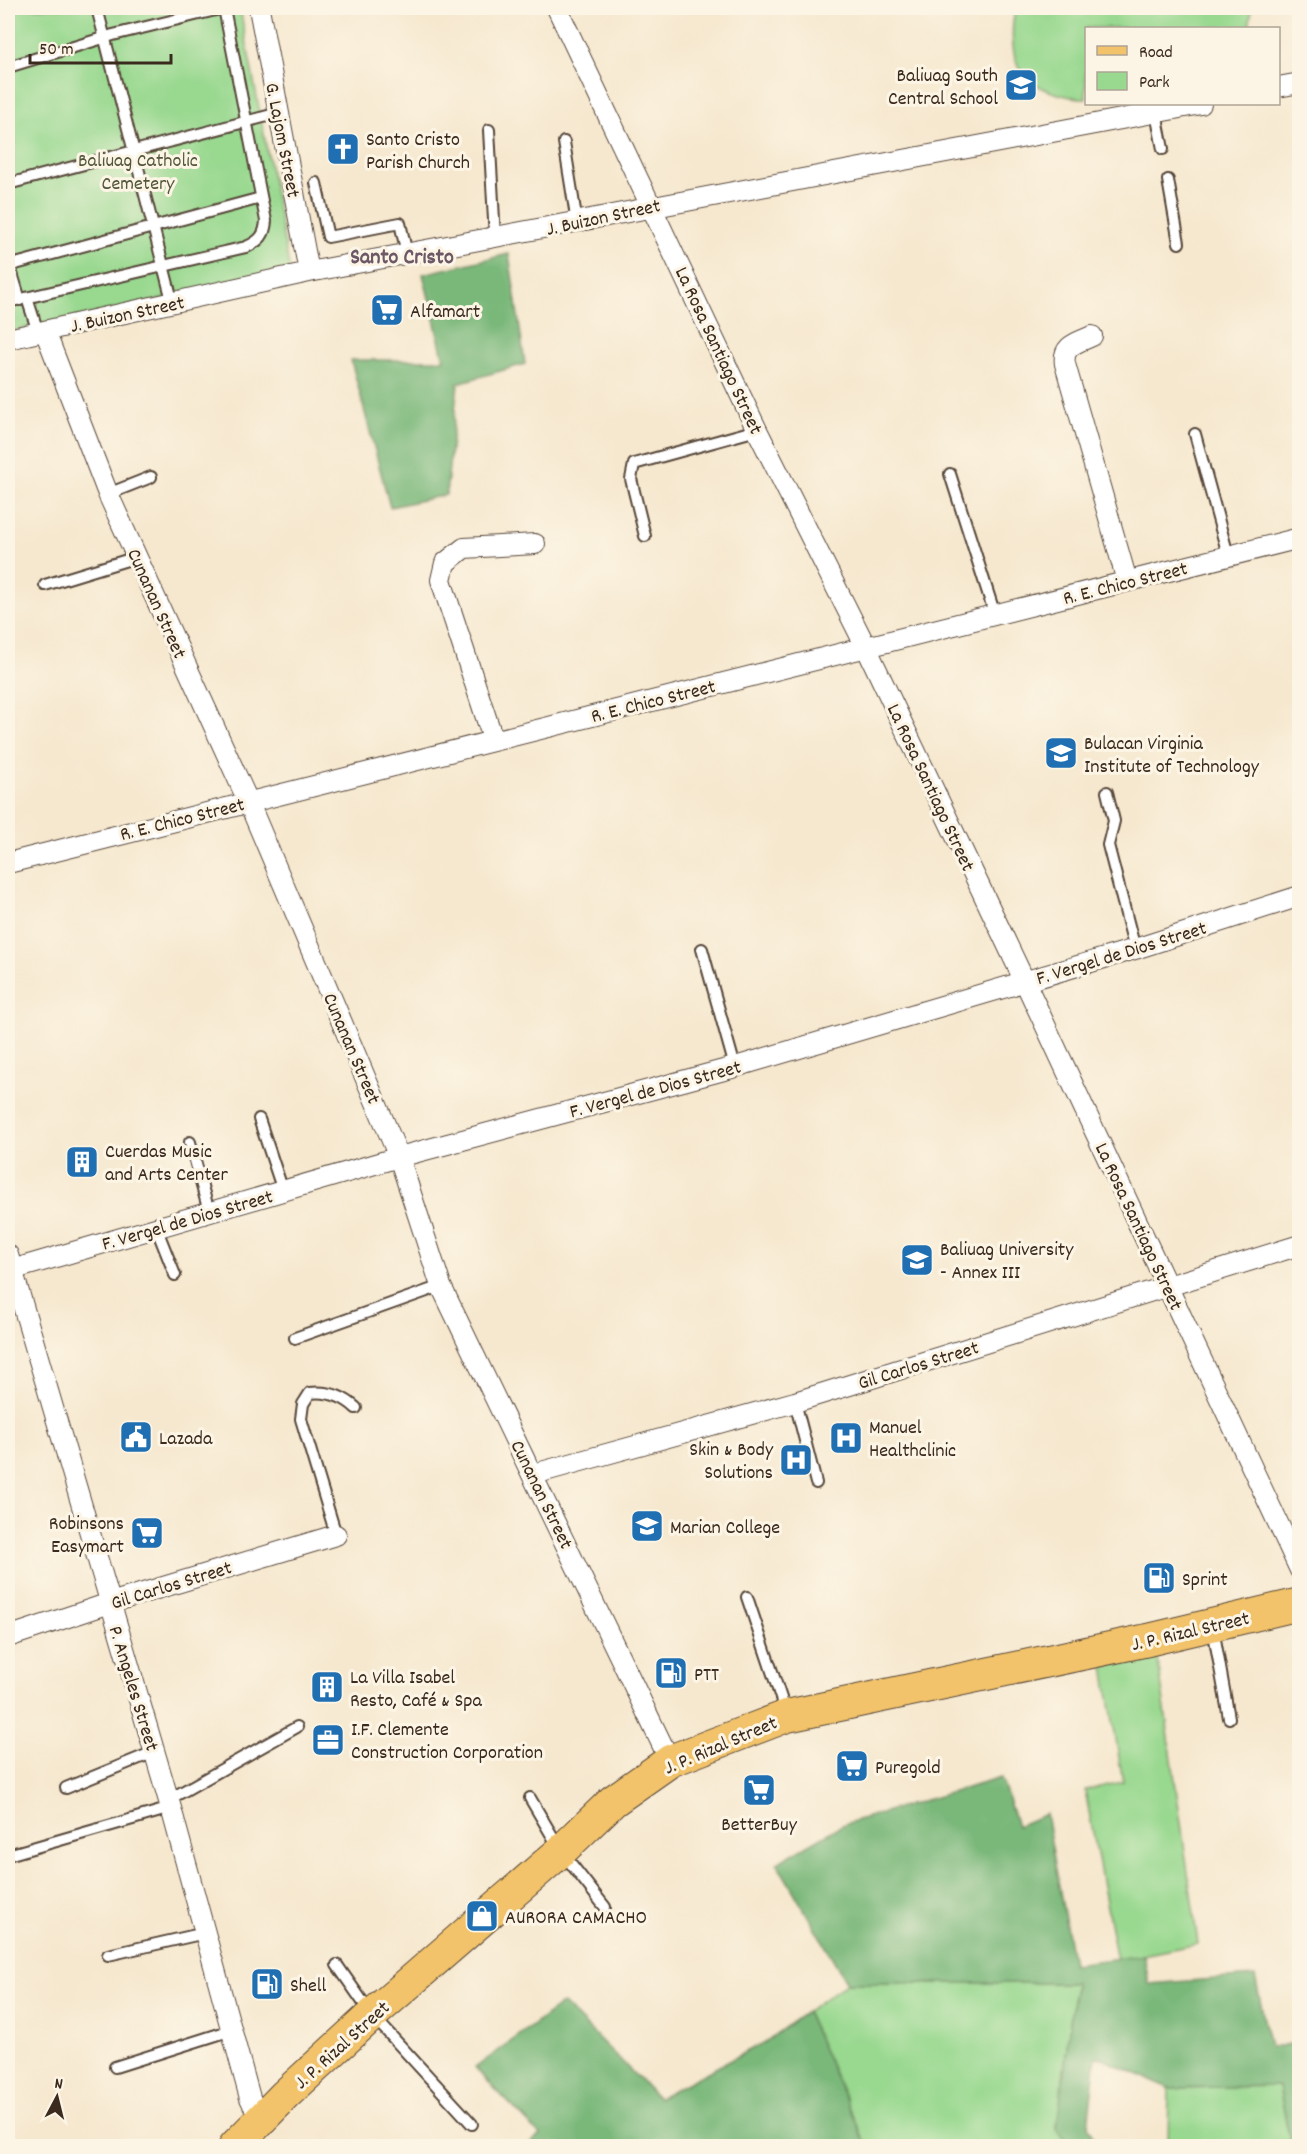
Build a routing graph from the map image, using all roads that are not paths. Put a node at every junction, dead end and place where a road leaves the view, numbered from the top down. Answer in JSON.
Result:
{"nodes":[{"id":1,"x":97,"y":8,"type":"edge"},
{"id":2,"x":224,"y":8,"type":"edge"},
{"id":3,"x":259,"y":8,"type":"edge"},
{"id":4,"x":557,"y":8,"type":"edge"},
{"id":5,"x":105,"y":38,"type":"junction"},
{"id":6,"x":8,"y":67,"type":"edge"},
{"id":7,"x":1299,"y":82,"type":"edge"},
{"id":8,"x":1280,"y":87,"type":"edge"},
{"id":9,"x":1196,"y":105,"type":"edge"},
{"id":10,"x":279,"y":113,"type":"junction"},
{"id":11,"x":1156,"y":113,"type":"junction"},
{"id":12,"x":245,"y":122,"type":"junction"},
{"id":13,"x":489,"y":130,"type":"dead end"},
{"id":14,"x":564,"y":142,"type":"dead end"},
{"id":15,"x":1163,"y":149,"type":"dead end"},
{"id":16,"x":133,"y":151,"type":"junction"},
{"id":17,"x":1168,"y":180,"type":"dead end"},
{"id":18,"x":316,"y":183,"type":"dead end"},
{"id":19,"x":8,"y":184,"type":"edge"},
{"id":20,"x":261,"y":198,"type":"junction"},
{"id":21,"x":652,"y":206,"type":"junction"},
{"id":22,"x":577,"y":223,"type":"junction"},
{"id":23,"x":155,"y":226,"type":"junction"},
{"id":24,"x":495,"y":238,"type":"junction"},
{"id":25,"x":1179,"y":243,"type":"dead end"},
{"id":26,"x":407,"y":254,"type":"junction"},
{"id":27,"x":8,"y":264,"type":"edge"},
{"id":28,"x":164,"y":267,"type":"junction"},
{"id":29,"x":309,"y":272,"type":"junction"},
{"id":30,"x":24,"y":299,"type":"junction"},
{"id":31,"x":8,"y":303,"type":"edge"},
{"id":32,"x":173,"y":304,"type":"junction"},
{"id":33,"x":41,"y":331,"type":"junction"},
{"id":34,"x":1092,"y":336,"type":"dead end"},
{"id":35,"x":8,"y":339,"type":"edge"},
{"id":36,"x":757,"y":430,"type":"junction"},
{"id":37,"x":1195,"y":434,"type":"dead end"},
{"id":38,"x":950,"y":474,"type":"dead end"},
{"id":39,"x":151,"y":477,"type":"dead end"},
{"id":40,"x":108,"y":494,"type":"junction"},
{"id":41,"x":645,"y":536,"type":"dead end"},
{"id":42,"x":1299,"y":538,"type":"edge"},
{"id":43,"x":535,"y":544,"type":"dead end"},
{"id":44,"x":1228,"y":555,"type":"junction"},
{"id":45,"x":137,"y":557,"type":"junction"},
{"id":46,"x":1127,"y":581,"type":"junction"},
{"id":47,"x":45,"y":585,"type":"dead end"},
{"id":48,"x":995,"y":615,"type":"junction"},
{"id":49,"x":866,"y":647,"type":"junction"},
{"id":50,"x":493,"y":739,"type":"junction"},
{"id":51,"x":1107,"y":792,"type":"dead end"},
{"id":52,"x":248,"y":801,"type":"junction"},
{"id":53,"x":8,"y":864,"type":"edge"},
{"id":54,"x":1299,"y":896,"type":"edge"},
{"id":55,"x":702,"y":949,"type":"dead end"},
{"id":56,"x":1135,"y":949,"type":"junction"},
{"id":57,"x":1025,"y":982,"type":"junction"},
{"id":58,"x":735,"y":1067,"type":"junction"},
{"id":59,"x":259,"y":1119,"type":"dead end"},
{"id":60,"x":190,"y":1142,"type":"dead end"},
{"id":61,"x":399,"y":1157,"type":"junction"},
{"id":62,"x":283,"y":1191,"type":"junction"},
{"id":63,"x":209,"y":1212,"type":"junction"},
{"id":64,"x":156,"y":1227,"type":"junction"},
{"id":65,"x":1299,"y":1245,"type":"edge"},
{"id":66,"x":9,"y":1266,"type":"edge"},
{"id":67,"x":175,"y":1275,"type":"dead end"},
{"id":68,"x":441,"y":1286,"type":"junction"},
{"id":69,"x":1168,"y":1287,"type":"junction"},
{"id":70,"x":295,"y":1338,"type":"dead end"},
{"id":71,"x":795,"y":1402,"type":"junction"},
{"id":72,"x":357,"y":1408,"type":"dead end"},
{"id":73,"x":534,"y":1474,"type":"junction"},
{"id":74,"x":816,"y":1483,"type":"dead end"},
{"id":75,"x":336,"y":1535,"type":"joint"},
{"id":76,"x":1299,"y":1570,"type":"edge"},
{"id":77,"x":747,"y":1597,"type":"dead end"},
{"id":78,"x":110,"y":1603,"type":"junction"},
{"id":79,"x":1299,"y":1604,"type":"edge"},
{"id":80,"x":1212,"y":1625,"type":"junction"},
{"id":81,"x":8,"y":1637,"type":"edge"},
{"id":82,"x":787,"y":1716,"type":"junction"},
{"id":83,"x":1229,"y":1718,"type":"dead end"},
{"id":84,"x":297,"y":1727,"type":"dead end"},
{"id":85,"x":154,"y":1752,"type":"junction"},
{"id":86,"x":670,"y":1761,"type":"junction"},
{"id":87,"x":66,"y":1788,"type":"dead end"},
{"id":88,"x":530,"y":1798,"type":"dead end"},
{"id":89,"x":170,"y":1804,"type":"junction"},
{"id":90,"x":561,"y":1851,"type":"junction"},
{"id":91,"x":8,"y":1856,"type":"edge"},
{"id":92,"x":605,"y":1907,"type":"dead end"},
{"id":93,"x":206,"y":1933,"type":"junction"},
{"id":94,"x":108,"y":1955,"type":"dead end"},
{"id":95,"x":338,"y":1965,"type":"dead end"},
{"id":96,"x":372,"y":2015,"type":"junction"},
{"id":97,"x":232,"y":2030,"type":"junction"},
{"id":98,"x":115,"y":2067,"type":"dead end"},
{"id":99,"x":472,"y":2124,"type":"dead end"},
{"id":100,"x":250,"y":2137,"type":"edge"}],
"edges":[{"from":1,"to":5,"type":"lane"},
{"from":2,"to":5,"type":"lane"},
{"from":2,"to":12,"type":"lane"},
{"from":3,"to":10,"type":"street","name":"G. Lajom Street"},
{"from":4,"to":21,"type":"street","name":"La Rosa Santiago Street"},
{"from":5,"to":6,"type":"lane"},
{"from":5,"to":16,"type":"lane"},
{"from":7,"to":8,"type":"street"},
{"from":9,"to":11,"type":"street","name":"J. Buizon Street"},
{"from":10,"to":12,"type":"lane"},
{"from":10,"to":29,"type":"street","name":"G. Lajom Street"},
{"from":11,"to":15,"type":"lane"},
{"from":11,"to":21,"type":"street","name":"J. Buizon Street"},
{"from":12,"to":16,"type":"lane"},
{"from":12,"to":20,"type":"lane"},
{"from":13,"to":24,"type":"lane"},
{"from":14,"to":22,"type":"lane"},
{"from":16,"to":19,"type":"lane"},
{"from":16,"to":23,"type":"lane"},
{"from":17,"to":25,"type":"lane"},
{"from":18,"to":26,"type":"lane"},
{"from":20,"to":23,"type":"lane"},
{"from":20,"to":28,"type":"lane"},
{"from":21,"to":22,"type":"street","name":"J. Buizon Street"},
{"from":21,"to":36,"type":"street","name":"La Rosa Santiago Street"},
{"from":22,"to":24,"type":"street","name":"J. Buizon Street"},
{"from":23,"to":27,"type":"lane"},
{"from":23,"to":28,"type":"lane"},
{"from":24,"to":26,"type":"street","name":"J. Buizon Street"},
{"from":26,"to":29,"type":"street","name":"J. Buizon Street"},
{"from":27,"to":30,"type":"lane"},
{"from":28,"to":30,"type":"lane"},
{"from":28,"to":32,"type":"lane"},
{"from":29,"to":32,"type":"street","name":"J. Buizon Street"},
{"from":30,"to":31,"type":"lane"},
{"from":30,"to":33,"type":"lane"},
{"from":32,"to":33,"type":"street","name":"J. Buizon Street"},
{"from":33,"to":35,"type":"street","name":"J. Buizon Street"},
{"from":33,"to":40,"type":"street","name":"Cunanan Street"},
{"from":34,"to":46,"type":"street"},
{"from":36,"to":41,"type":"lane"},
{"from":36,"to":49,"type":"street","name":"La Rosa Santiago Street"},
{"from":37,"to":44,"type":"lane"},
{"from":38,"to":48,"type":"lane"},
{"from":39,"to":40,"type":"lane"},
{"from":40,"to":45,"type":"street","name":"Cunanan Street"},
{"from":42,"to":44,"type":"street","name":"R. E. Chico Street"},
{"from":43,"to":50,"type":"street"},
{"from":44,"to":46,"type":"street","name":"R. E. Chico Street"},
{"from":45,"to":47,"type":"lane"},
{"from":45,"to":52,"type":"street","name":"Cunanan Street"},
{"from":46,"to":48,"type":"street","name":"R. E. Chico Street"},
{"from":48,"to":49,"type":"street","name":"R. E. Chico Street"},
{"from":49,"to":50,"type":"street","name":"R. E. Chico Street"},
{"from":49,"to":57,"type":"street","name":"La Rosa Santiago Street"},
{"from":50,"to":52,"type":"street","name":"R. E. Chico Street"},
{"from":51,"to":56,"type":"lane"},
{"from":52,"to":53,"type":"street","name":"R. E. Chico Street"},
{"from":52,"to":61,"type":"street","name":"Cunanan Street"},
{"from":54,"to":56,"type":"street","name":"F. Vergel de Dios Street"},
{"from":55,"to":58,"type":"lane"},
{"from":56,"to":57,"type":"street","name":"F. Vergel de Dios Street"},
{"from":57,"to":58,"type":"street","name":"F. Vergel de Dios Street"},
{"from":57,"to":69,"type":"street","name":"La Rosa Santiago Street"},
{"from":58,"to":61,"type":"street","name":"F. Vergel de Dios Street"},
{"from":59,"to":62,"type":"lane"},
{"from":60,"to":63,"type":"lane"},
{"from":61,"to":62,"type":"street","name":"F. Vergel de Dios Street"},
{"from":61,"to":68,"type":"street","name":"Cunanan Street"},
{"from":62,"to":63,"type":"street","name":"F. Vergel de Dios Street"},
{"from":63,"to":64,"type":"street","name":"F. Vergel de Dios Street"},
{"from":64,"to":66,"type":"street","name":"F. Vergel de Dios Street"},
{"from":64,"to":67,"type":"lane"},
{"from":65,"to":69,"type":"street","name":"Gil Carlos Street"},
{"from":66,"to":78,"type":"street","name":"P. Angeles Street"},
{"from":68,"to":70,"type":"lane"},
{"from":68,"to":73,"type":"street","name":"Cunanan Street"},
{"from":69,"to":71,"type":"street","name":"Gil Carlos Street"},
{"from":69,"to":76,"type":"street","name":"La Rosa Santiago Street"},
{"from":71,"to":73,"type":"street","name":"Gil Carlos Street"},
{"from":71,"to":74,"type":"lane"},
{"from":72,"to":75,"type":"lane"},
{"from":73,"to":86,"type":"street","name":"Cunanan Street"},
{"from":75,"to":78,"type":"street","name":"Gil Carlos Street"},
{"from":77,"to":82,"type":"lane"},
{"from":78,"to":81,"type":"street","name":"Gil Carlos Street"},
{"from":78,"to":85,"type":"street","name":"P. Angeles Street"},
{"from":79,"to":80,"type":"main road","name":"J. P. Rizal Street"},
{"from":80,"to":82,"type":"main road","name":"J. P. Rizal Street"},
{"from":80,"to":83,"type":"lane"},
{"from":82,"to":86,"type":"main road","name":"J. P. Rizal Street"},
{"from":84,"to":89,"type":"lane"},
{"from":85,"to":87,"type":"lane"},
{"from":85,"to":89,"type":"street","name":"P. Angeles Street"},
{"from":86,"to":90,"type":"main road","name":"J. P. Rizal Street"},
{"from":88,"to":90,"type":"lane"},
{"from":89,"to":91,"type":"lane"},
{"from":89,"to":93,"type":"street","name":"P. Angeles Street"},
{"from":90,"to":92,"type":"lane"},
{"from":90,"to":96,"type":"main road","name":"J. P. Rizal Street"},
{"from":93,"to":94,"type":"lane"},
{"from":93,"to":97,"type":"street","name":"P. Angeles Street"},
{"from":95,"to":96,"type":"lane"},
{"from":96,"to":99,"type":"lane"},
{"from":96,"to":100,"type":"main road","name":"J. P. Rizal Street"},
{"from":97,"to":98,"type":"lane"},
{"from":97,"to":100,"type":"street","name":"P. Angeles Street"}]}
